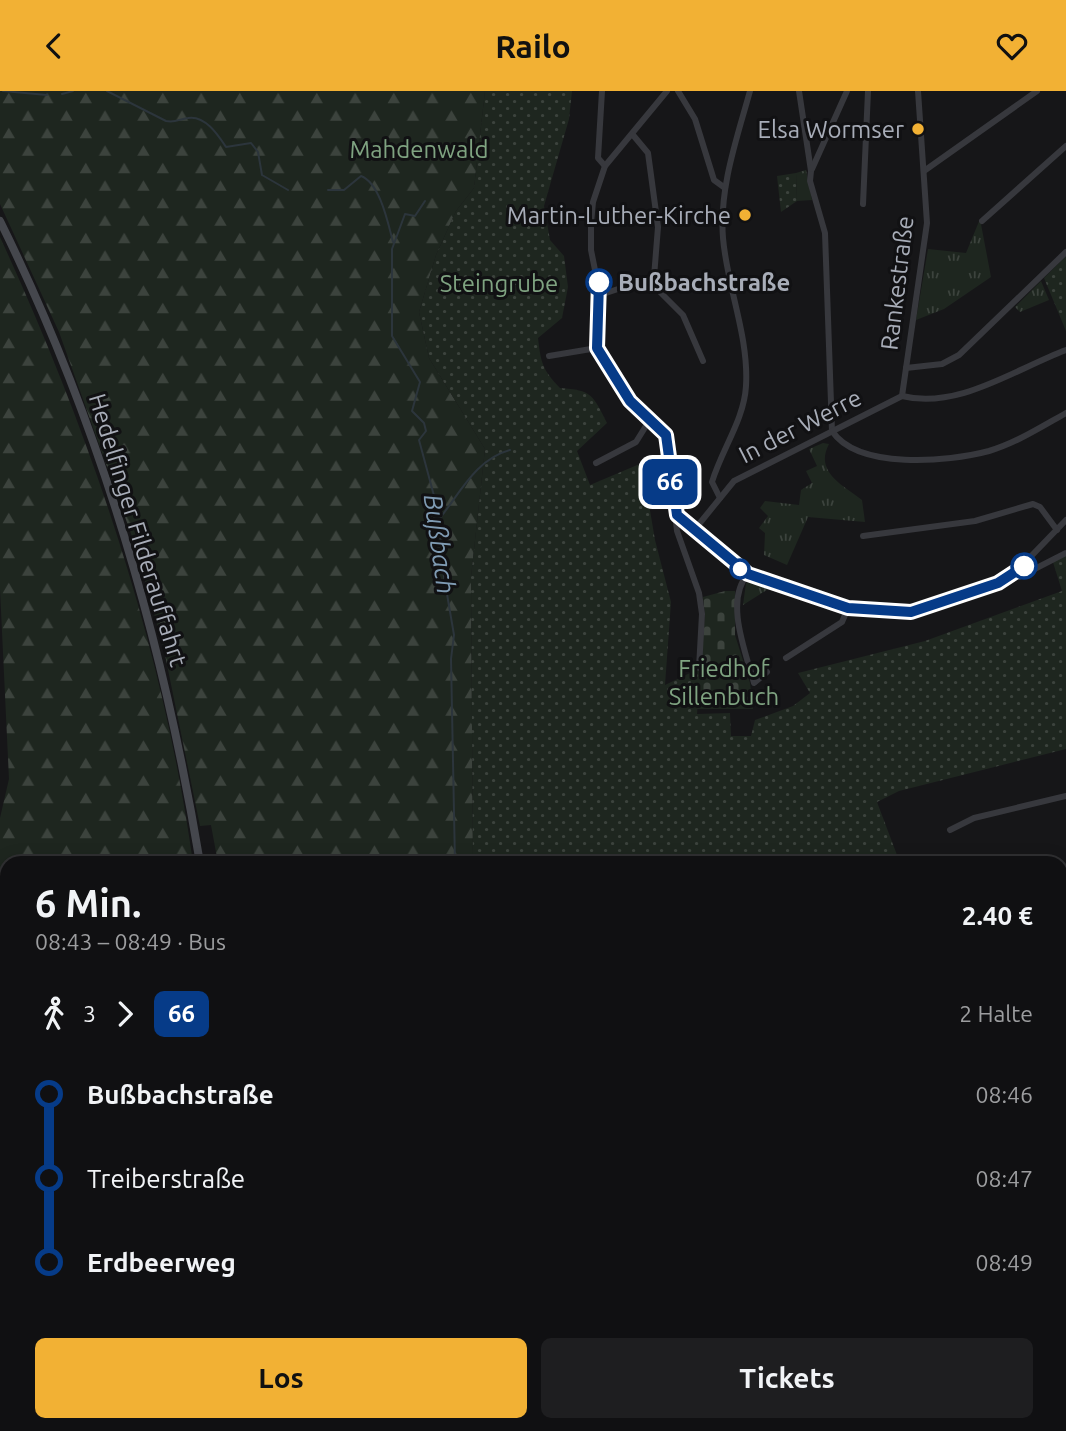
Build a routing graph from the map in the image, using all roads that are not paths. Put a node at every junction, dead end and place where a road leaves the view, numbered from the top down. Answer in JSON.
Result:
{"nodes":[{"id":1,"x":602,"y":91,"type":"edge"},
{"id":2,"x":667,"y":91,"type":"edge"},
{"id":3,"x":678,"y":91,"type":"edge"},
{"id":4,"x":750,"y":91,"type":"edge"},
{"id":5,"x":799,"y":91,"type":"edge"},
{"id":6,"x":847,"y":91,"type":"edge"},
{"id":7,"x":868,"y":91,"type":"edge"},
{"id":8,"x":918,"y":91,"type":"edge"},
{"id":9,"x":1037,"y":91,"type":"edge"},
{"id":10,"x":633,"y":135,"type":"junction"},
{"id":11,"x":1066,"y":146,"type":"edge"},
{"id":12,"x":605,"y":166,"type":"junction"},
{"id":13,"x":811,"y":171,"type":"junction"},
{"id":14,"x":925,"y":171,"type":"junction"},
{"id":15,"x":725,"y":188,"type":"junction"},
{"id":16,"x":863,"y":204,"type":"dead end"},
{"id":17,"x":0,"y":221,"type":"edge"},
{"id":18,"x":982,"y":221,"type":"dead end"},
{"id":19,"x":1066,"y":252,"type":"edge"},
{"id":20,"x":654,"y":277,"type":"junction"},
{"id":21,"x":600,"y":295,"type":"junction"},
{"id":22,"x":597,"y":348,"type":"junction"},
{"id":23,"x":1066,"y":350,"type":"edge"},
{"id":24,"x":549,"y":356,"type":"dead end"},
{"id":25,"x":703,"y":361,"type":"dead end"},
{"id":26,"x":906,"y":368,"type":"junction"},
{"id":27,"x":902,"y":397,"type":"junction"},
{"id":28,"x":1066,"y":413,"type":"edge"},
{"id":29,"x":649,"y":421,"type":"junction"},
{"id":30,"x":832,"y":431,"type":"junction"},
{"id":31,"x":596,"y":463,"type":"dead end"},
{"id":32,"x":720,"y":498,"type":"junction"},
{"id":33,"x":677,"y":515,"type":"junction"},
{"id":34,"x":1066,"y":520,"type":"edge"},
{"id":35,"x":695,"y":529,"type":"junction"},
{"id":36,"x":1058,"y":530,"type":"junction"},
{"id":37,"x":863,"y":536,"type":"dead end"},
{"id":38,"x":1066,"y":554,"type":"edge"},
{"id":39,"x":748,"y":574,"type":"junction"},
{"id":40,"x":1013,"y":575,"type":"junction"},
{"id":41,"x":848,"y":608,"type":"junction"},
{"id":42,"x":786,"y":658,"type":"dead end"},
{"id":43,"x":699,"y":667,"type":"dead end"},
{"id":44,"x":767,"y":672,"type":"dead end"},
{"id":45,"x":1066,"y":796,"type":"edge"},
{"id":46,"x":957,"y":817,"type":"dead end"},
{"id":47,"x":961,"y":824,"type":"junction"},
{"id":48,"x":950,"y":830,"type":"dead end"},
{"id":49,"x":199,"y":856,"type":"edge"}],
"edges":[{"from":1,"to":12,"type":"street"},
{"from":2,"to":10,"type":"street"},
{"from":3,"to":15,"type":"street"},
{"from":4,"to":15,"type":"street"},
{"from":5,"to":13,"type":"street"},
{"from":6,"to":13,"type":"street"},
{"from":7,"to":16,"type":"street"},
{"from":8,"to":14,"type":"street","name":"Rankestraße"},
{"from":9,"to":14,"type":"street"},
{"from":10,"to":12,"type":"street"},
{"from":10,"to":20,"type":"street"},
{"from":11,"to":18,"type":"street"},
{"from":12,"to":21,"type":"street"},
{"from":13,"to":30,"type":"street"},
{"from":14,"to":26,"type":"street","name":"Rankestraße"},
{"from":15,"to":32,"type":"street"},
{"from":17,"to":49,"type":"main road","name":"Hedelfinger Filderauffahrt"},
{"from":19,"to":26,"type":"street"},
{"from":20,"to":21,"type":"street"},
{"from":20,"to":25,"type":"street"},
{"from":21,"to":22,"type":"street"},
{"from":22,"to":24,"type":"street"},
{"from":22,"to":29,"type":"street"},
{"from":23,"to":27,"type":"street"},
{"from":26,"to":27,"type":"street","name":"Rankestraße"},
{"from":27,"to":30,"type":"street","name":"In der Werre"},
{"from":28,"to":30,"type":"street"},
{"from":29,"to":31,"type":"street"},
{"from":29,"to":33,"type":"street"},
{"from":30,"to":32,"type":"street","name":"In der Werre"},
{"from":32,"to":35,"type":"street","name":"In der Werre"},
{"from":33,"to":35,"type":"street"},
{"from":33,"to":43,"type":"street"},
{"from":34,"to":36,"type":"street"},
{"from":35,"to":39,"type":"street"},
{"from":36,"to":37,"type":"street"},
{"from":36,"to":40,"type":"street"},
{"from":38,"to":40,"type":"street"},
{"from":39,"to":41,"type":"street"},
{"from":39,"to":44,"type":"street"},
{"from":40,"to":41,"type":"street"},
{"from":41,"to":42,"type":"street"},
{"from":45,"to":47,"type":"street"},
{"from":46,"to":47,"type":"street"},
{"from":47,"to":48,"type":"street"}]}
